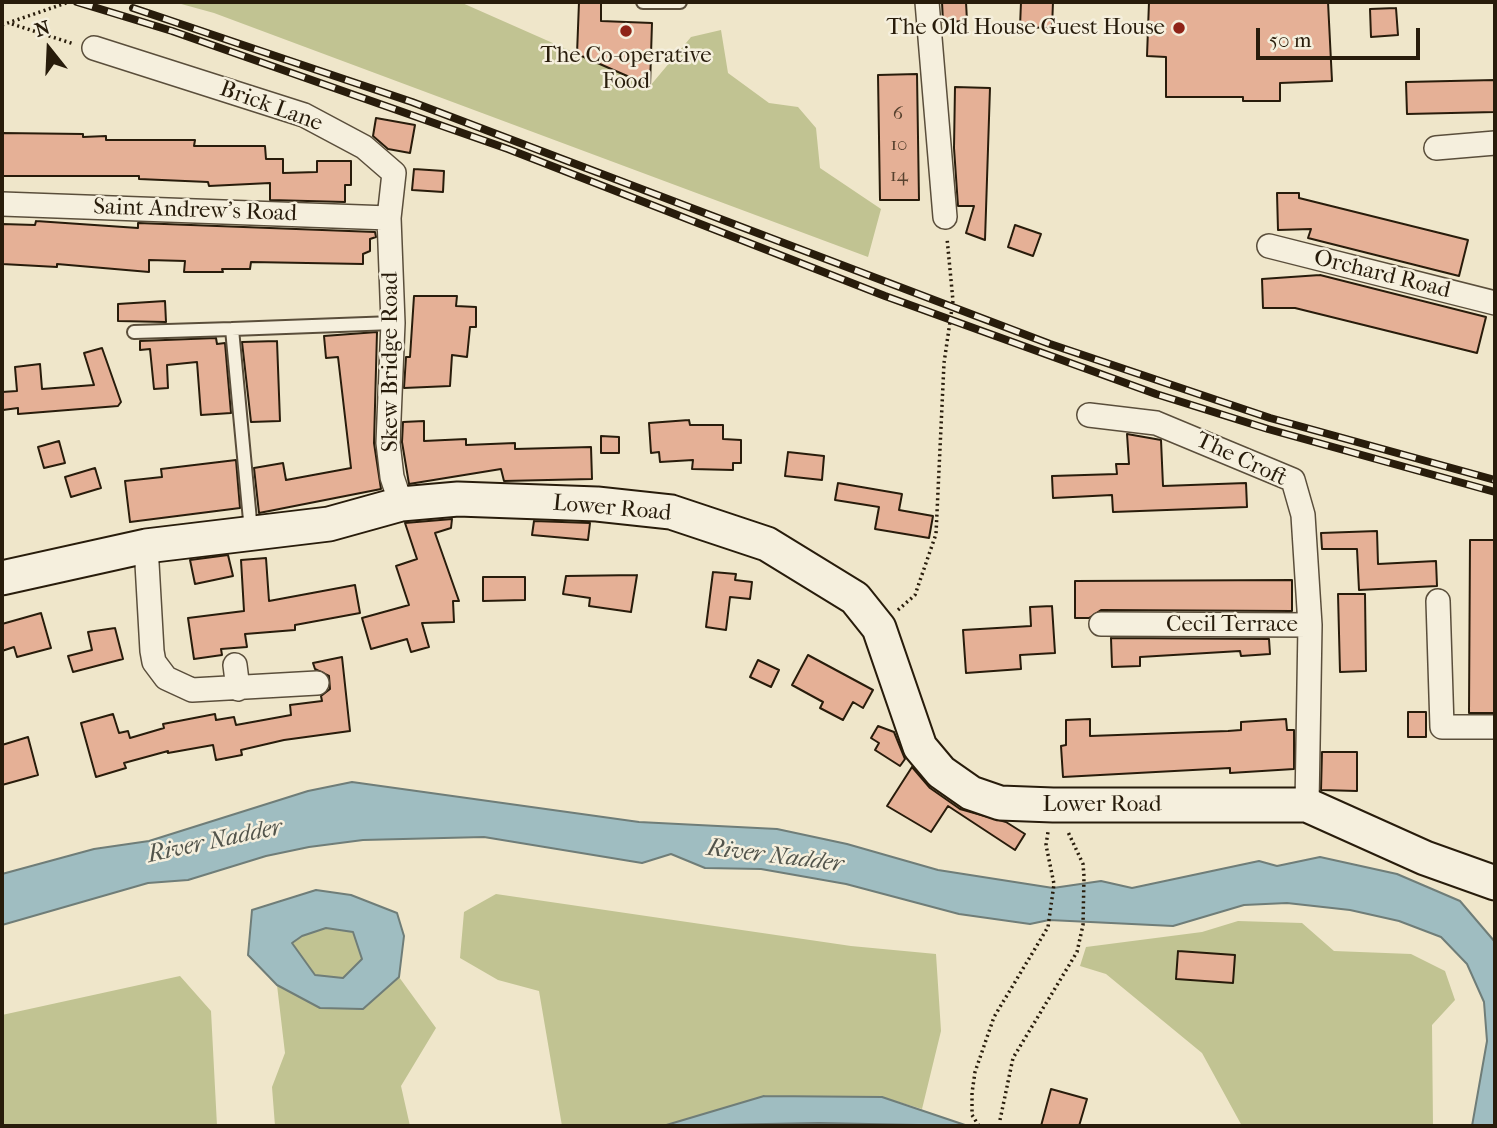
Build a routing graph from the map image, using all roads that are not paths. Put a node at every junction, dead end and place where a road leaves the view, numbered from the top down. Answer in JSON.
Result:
{"nodes":[{"id":1,"x":643,"y":2,"type":"edge"},
{"id":2,"x":680,"y":2,"type":"edge"},
{"id":3,"x":927,"y":2,"type":"edge"},
{"id":4,"x":94,"y":48,"type":"road end"},
{"id":5,"x":1495,"y":143,"type":"edge"},
{"id":6,"x":1436,"y":148,"type":"dead end"},
{"id":7,"x":2,"y":204,"type":"edge"},
{"id":8,"x":945,"y":217,"type":"road end"},
{"id":9,"x":389,"y":218,"type":"junction"},
{"id":10,"x":1269,"y":246,"type":"dead end"},
{"id":11,"x":1495,"y":303,"type":"edge"},
{"id":12,"x":393,"y":323,"type":"junction"},
{"id":13,"x":232,"y":329,"type":"junction"},
{"id":14,"x":134,"y":332,"type":"dead end"},
{"id":15,"x":1089,"y":415,"type":"dead end"},
{"id":16,"x":401,"y":504,"type":"junction"},
{"id":17,"x":251,"y":534,"type":"junction"},
{"id":18,"x":146,"y":546,"type":"junction"},
{"id":19,"x":2,"y":578,"type":"edge"},
{"id":20,"x":1438,"y":601,"type":"dead end"},
{"id":21,"x":1101,"y":624,"type":"dead end"},
{"id":22,"x":1310,"y":625,"type":"junction"},
{"id":23,"x":235,"y":664,"type":"dead end"},
{"id":24,"x":317,"y":682,"type":"dead end"},
{"id":25,"x":238,"y":689,"type":"junction"},
{"id":26,"x":1495,"y":727,"type":"edge"},
{"id":27,"x":1307,"y":805,"type":"junction"},
{"id":28,"x":1495,"y":883,"type":"edge"}],
"edges":[{"from":1,"to":2,"type":"lane"},
{"from":3,"to":8,"type":"street"},
{"from":4,"to":9,"type":"street","name":"Brick Lane"},
{"from":5,"to":6,"type":"street"},
{"from":7,"to":9,"type":"street","name":"Saint Andrew's Road"},
{"from":9,"to":12,"type":"street","name":"Skew Bridge Road"},
{"from":10,"to":11,"type":"street","name":"Orchard Road"},
{"from":12,"to":13,"type":"lane"},
{"from":12,"to":16,"type":"street","name":"Skew Bridge Road"},
{"from":13,"to":14,"type":"lane"},
{"from":13,"to":17,"type":"lane"},
{"from":15,"to":22,"type":"street","name":"The Croft"},
{"from":16,"to":17,"type":"street","name":"Lower Road"},
{"from":16,"to":27,"type":"street","name":"Lower Road"},
{"from":17,"to":18,"type":"street","name":"Lower Road"},
{"from":18,"to":19,"type":"street","name":"Lower Road"},
{"from":18,"to":25,"type":"street"},
{"from":20,"to":26,"type":"street"},
{"from":21,"to":22,"type":"street","name":"Cecil Terrace"},
{"from":22,"to":27,"type":"street","name":"Cecil Terrace"},
{"from":23,"to":25,"type":"street"},
{"from":24,"to":25,"type":"street"},
{"from":27,"to":28,"type":"street","name":"Lower Road"}]}
